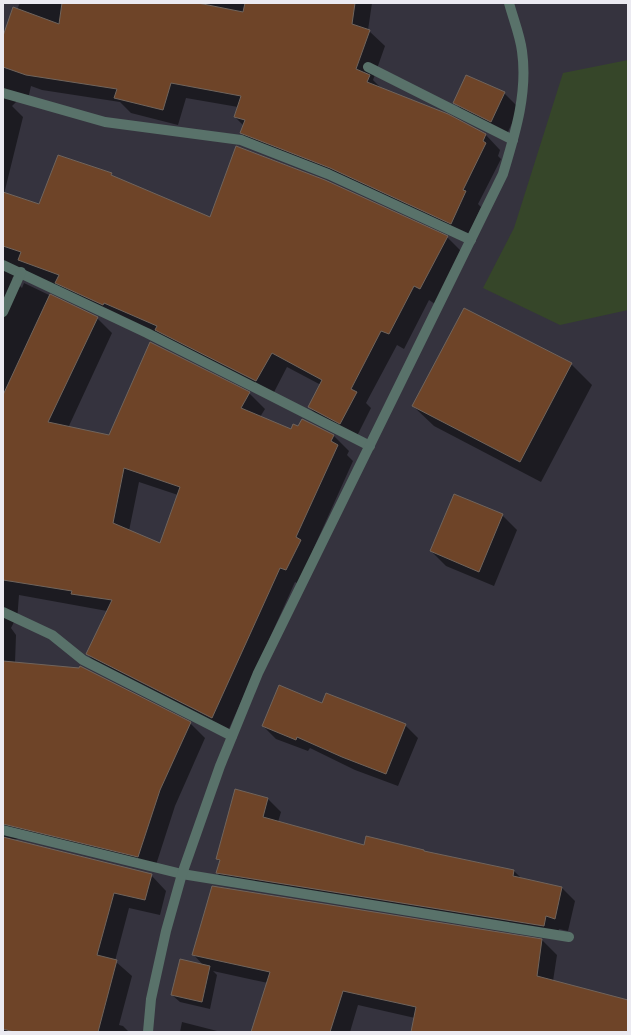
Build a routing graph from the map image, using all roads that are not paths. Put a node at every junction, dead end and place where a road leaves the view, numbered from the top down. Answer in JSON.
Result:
{"nodes":[{"id":1,"x":509,"y":3,"type":"edge"},
{"id":2,"x":368,"y":67,"type":"dead end"},
{"id":3,"x":3,"y":93,"type":"edge"},
{"id":4,"x":513,"y":140,"type":"junction"},
{"id":5,"x":471,"y":240,"type":"junction"},
{"id":6,"x":3,"y":265,"type":"edge"},
{"id":7,"x":21,"y":272,"type":"junction"},
{"id":8,"x":3,"y":312,"type":"edge"},
{"id":9,"x":370,"y":446,"type":"junction"},
{"id":10,"x":3,"y":612,"type":"edge"},
{"id":11,"x":232,"y":736,"type":"junction"},
{"id":12,"x":3,"y":830,"type":"edge"},
{"id":13,"x":182,"y":874,"type":"junction"},
{"id":14,"x":569,"y":937,"type":"dead end"},
{"id":15,"x":148,"y":1032,"type":"edge"}],
"edges":[{"from":1,"to":4,"type":"street"},
{"from":2,"to":4,"type":"street"},
{"from":3,"to":5,"type":"street"},
{"from":4,"to":5,"type":"street"},
{"from":5,"to":9,"type":"street"},
{"from":6,"to":7,"type":"street"},
{"from":7,"to":8,"type":"street"},
{"from":7,"to":9,"type":"street"},
{"from":9,"to":11,"type":"street"},
{"from":10,"to":11,"type":"street"},
{"from":11,"to":13,"type":"street"},
{"from":12,"to":13,"type":"street"},
{"from":13,"to":14,"type":"street"},
{"from":13,"to":15,"type":"street"}]}
